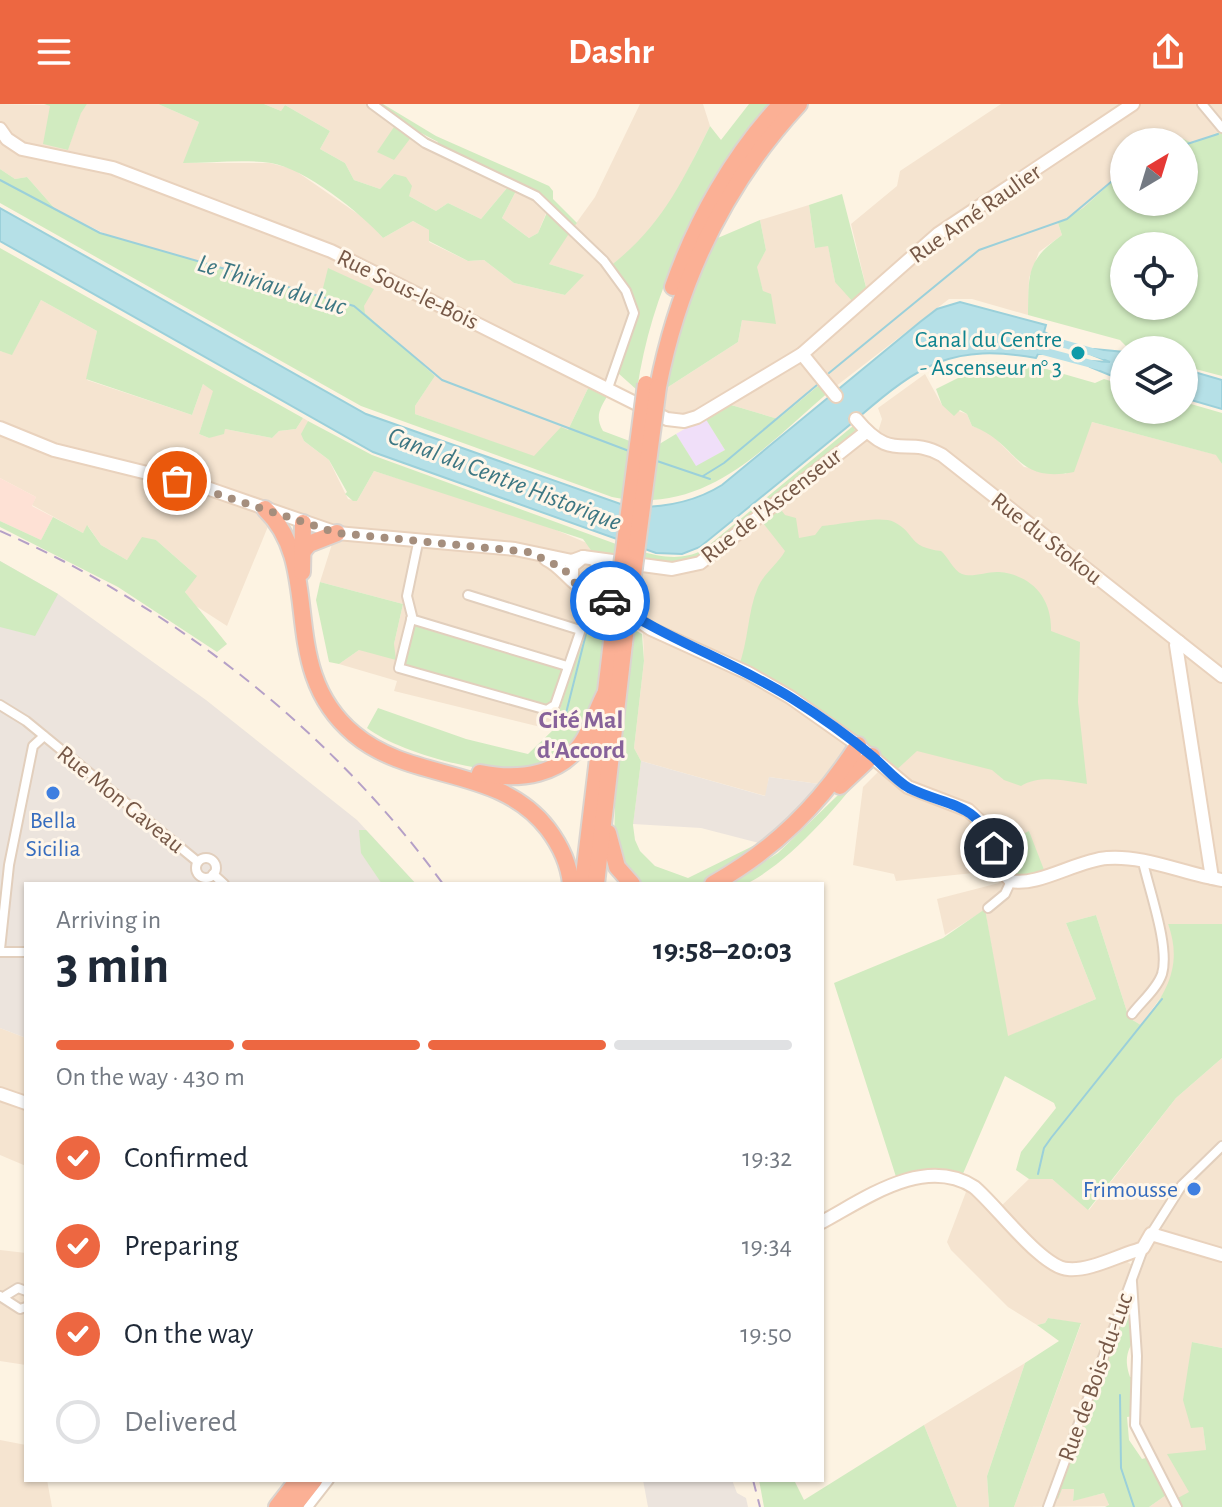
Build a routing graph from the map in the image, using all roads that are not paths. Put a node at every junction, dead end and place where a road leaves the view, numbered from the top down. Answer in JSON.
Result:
{"nodes":[{"id":1,"x":372,"y":104,"type":"edge"},
{"id":2,"x":781,"y":104,"type":"edge"},
{"id":3,"x":799,"y":104,"type":"edge"},
{"id":4,"x":1133,"y":104,"type":"edge"},
{"id":5,"x":1202,"y":104,"type":"edge"},
{"id":6,"x":1222,"y":128,"type":"edge"},
{"id":7,"x":0,"y":129,"type":"edge"},
{"id":8,"x":825,"y":333,"type":"joint"},
{"id":9,"x":802,"y":354,"type":"junction"},
{"id":10,"x":652,"y":386,"type":"junction"},
{"id":11,"x":608,"y":388,"type":"junction"},
{"id":12,"x":834,"y":393,"type":"dead end"},
{"id":13,"x":856,"y":419,"type":"dead end"},
{"id":14,"x":0,"y":428,"type":"edge"},
{"id":15,"x":870,"y":436,"type":"junction"},
{"id":16,"x":900,"y":448,"type":"joint"},
{"id":17,"x":265,"y":509,"type":"junction"},
{"id":18,"x":303,"y":523,"type":"junction"},
{"id":19,"x":337,"y":533,"type":"junction"},
{"id":20,"x":418,"y":543,"type":"junction"},
{"id":21,"x":297,"y":548,"type":"junction"},
{"id":22,"x":529,"y":552,"type":"junction"},
{"id":23,"x":589,"y":558,"type":"junction"},
{"id":24,"x":625,"y":564,"type":"junction"},
{"id":25,"x":572,"y":580,"type":"junction"},
{"id":26,"x":594,"y":584,"type":"junction"},
{"id":27,"x":468,"y":595,"type":"dead end"},
{"id":28,"x":609,"y":601,"type":"junction"},
{"id":29,"x":589,"y":606,"type":"junction"},
{"id":30,"x":411,"y":619,"type":"junction"},
{"id":31,"x":580,"y":630,"type":"junction"},
{"id":32,"x":618,"y":642,"type":"junction"},
{"id":33,"x":1183,"y":644,"type":"junction"},
{"id":34,"x":567,"y":666,"type":"junction"},
{"id":35,"x":1222,"y":676,"type":"edge"},
{"id":36,"x":606,"y":692,"type":"junction"},
{"id":37,"x":0,"y":705,"type":"edge"},
{"id":38,"x":44,"y":736,"type":"junction"},
{"id":39,"x":858,"y":745,"type":"junction"},
{"id":40,"x":872,"y":756,"type":"junction"},
{"id":41,"x":604,"y":820,"type":"junction"},
{"id":42,"x":198,"y":862,"type":"junction"},
{"id":43,"x":1143,"y":862,"type":"junction"},
{"id":44,"x":213,"y":874,"type":"junction"},
{"id":45,"x":1219,"y":877,"type":"edge"},
{"id":46,"x":1011,"y":881,"type":"junction"},
{"id":47,"x":222,"y":882,"type":"edge"},
{"id":48,"x":570,"y":882,"type":"edge"},
{"id":49,"x":583,"y":882,"type":"edge"},
{"id":50,"x":596,"y":882,"type":"edge"},
{"id":51,"x":631,"y":882,"type":"edge"},
{"id":52,"x":716,"y":882,"type":"edge"},
{"id":53,"x":727,"y":882,"type":"edge"},
{"id":54,"x":988,"y":908,"type":"dead end"},
{"id":55,"x":0,"y":950,"type":"edge"},
{"id":56,"x":24,"y":952,"type":"edge"},
{"id":57,"x":1132,"y":1014,"type":"dead end"},
{"id":58,"x":0,"y":1094,"type":"edge"},
{"id":59,"x":24,"y":1102,"type":"edge"},
{"id":60,"x":1222,"y":1146,"type":"edge"},
{"id":61,"x":824,"y":1221,"type":"edge"},
{"id":62,"x":1151,"y":1234,"type":"junction"},
{"id":63,"x":1143,"y":1248,"type":"junction"},
{"id":64,"x":1222,"y":1255,"type":"edge"},
{"id":65,"x":1132,"y":1273,"type":"junction"},
{"id":66,"x":24,"y":1290,"type":"edge"},
{"id":67,"x":3,"y":1296,"type":"edge"},
{"id":68,"x":24,"y":1308,"type":"edge"},
{"id":69,"x":296,"y":1482,"type":"edge"},
{"id":70,"x":312,"y":1482,"type":"edge"},
{"id":71,"x":327,"y":1482,"type":"edge"},
{"id":72,"x":277,"y":1507,"type":"edge"},
{"id":73,"x":293,"y":1507,"type":"edge"},
{"id":74,"x":308,"y":1507,"type":"edge"},
{"id":75,"x":1048,"y":1507,"type":"edge"},
{"id":76,"x":1177,"y":1507,"type":"edge"}],
"edges":[{"from":1,"to":11,"type":"street"},
{"from":2,"to":10,"type":"highway"},
{"from":3,"to":10,"type":"highway"},
{"from":4,"to":8,"type":"street","name":"Rue Amé Raulier"},
{"from":5,"to":6,"type":"street"},
{"from":7,"to":11,"type":"street","name":"Rue Sous-le-Bois"},
{"from":8,"to":9,"type":"street","name":"Rue Sous-le-Bois"},
{"from":9,"to":11,"type":"street","name":"Rue Sous-le-Bois"},
{"from":9,"to":12,"type":"street"},
{"from":10,"to":32,"type":"highway","bridge":true},
{"from":13,"to":15,"type":"street","name":"Rue de l'Ascenseur"},
{"from":14,"to":17,"type":"street","name":"Rue de l'Ascenseur"},
{"from":15,"to":16,"type":"street","name":"Rue de l'Ascenseur"},
{"from":15,"to":24,"type":"street","name":"Rue de l'Ascenseur"},
{"from":16,"to":33,"type":"street","name":"Rue du Stokou"},
{"from":17,"to":18,"type":"street","name":"Rue de l'Ascenseur"},
{"from":17,"to":21,"type":"highway"},
{"from":18,"to":19,"type":"street","name":"Rue de l'Ascenseur"},
{"from":18,"to":21,"type":"highway"},
{"from":19,"to":20,"type":"street","name":"Rue de l'Ascenseur"},
{"from":19,"to":21,"type":"highway"},
{"from":20,"to":22,"type":"street","name":"Rue de l'Ascenseur"},
{"from":20,"to":30,"type":"street"},
{"from":21,"to":36,"type":"highway"},
{"from":21,"to":48,"type":"highway"},
{"from":22,"to":23,"type":"street","name":"Rue de l'Ascenseur"},
{"from":22,"to":25,"type":"street"},
{"from":23,"to":24,"type":"street","name":"Rue de l'Ascenseur"},
{"from":23,"to":25,"type":"street"},
{"from":23,"to":26,"type":"street"},
{"from":24,"to":26,"type":"street"},
{"from":25,"to":26,"type":"street"},
{"from":26,"to":28,"type":"street"},
{"from":26,"to":29,"type":"street"},
{"from":27,"to":31,"type":"street"},
{"from":28,"to":29,"type":"street"},
{"from":28,"to":39,"type":"street"},
{"from":29,"to":31,"type":"street"},
{"from":30,"to":34,"type":"street"},
{"from":30,"to":34,"type":"street"},
{"from":31,"to":34,"type":"street"},
{"from":32,"to":36,"type":"highway"},
{"from":32,"to":41,"type":"highway"},
{"from":33,"to":35,"type":"street","name":"Rue du Stokou"},
{"from":33,"to":45,"type":"street"},
{"from":36,"to":49,"type":"highway"},
{"from":37,"to":38,"type":"street","name":"Rue Mon Gaveau"},
{"from":38,"to":42,"type":"street","name":"Rue Mon Gaveau"},
{"from":38,"to":55,"type":"street","name":"Rue Mon Gaveau"},
{"from":39,"to":40,"type":"street"},
{"from":39,"to":52,"type":"highway"},
{"from":40,"to":46,"type":"street"},
{"from":40,"to":53,"type":"highway"},
{"from":41,"to":50,"type":"highway"},
{"from":41,"to":51,"type":"highway"},
{"from":42,"to":44,"type":"street"},
{"from":42,"to":44,"type":"street"},
{"from":43,"to":45,"type":"street"},
{"from":43,"to":46,"type":"street"},
{"from":43,"to":57,"type":"street"},
{"from":44,"to":47,"type":"street"},
{"from":46,"to":54,"type":"street"},
{"from":55,"to":56,"type":"street"},
{"from":58,"to":59,"type":"street"},
{"from":60,"to":62,"type":"street"},
{"from":61,"to":63,"type":"street"},
{"from":62,"to":63,"type":"street"},
{"from":62,"to":64,"type":"street"},
{"from":63,"to":65,"type":"street","name":"Rue de Bois-du-Luc"},
{"from":65,"to":75,"type":"street","name":"Rue de Bois-du-Luc"},
{"from":65,"to":76,"type":"street"},
{"from":66,"to":67,"type":"street"},
{"from":67,"to":68,"type":"street"},
{"from":69,"to":72,"type":"highway"},
{"from":70,"to":73,"type":"highway"},
{"from":71,"to":74,"type":"street"}]}
